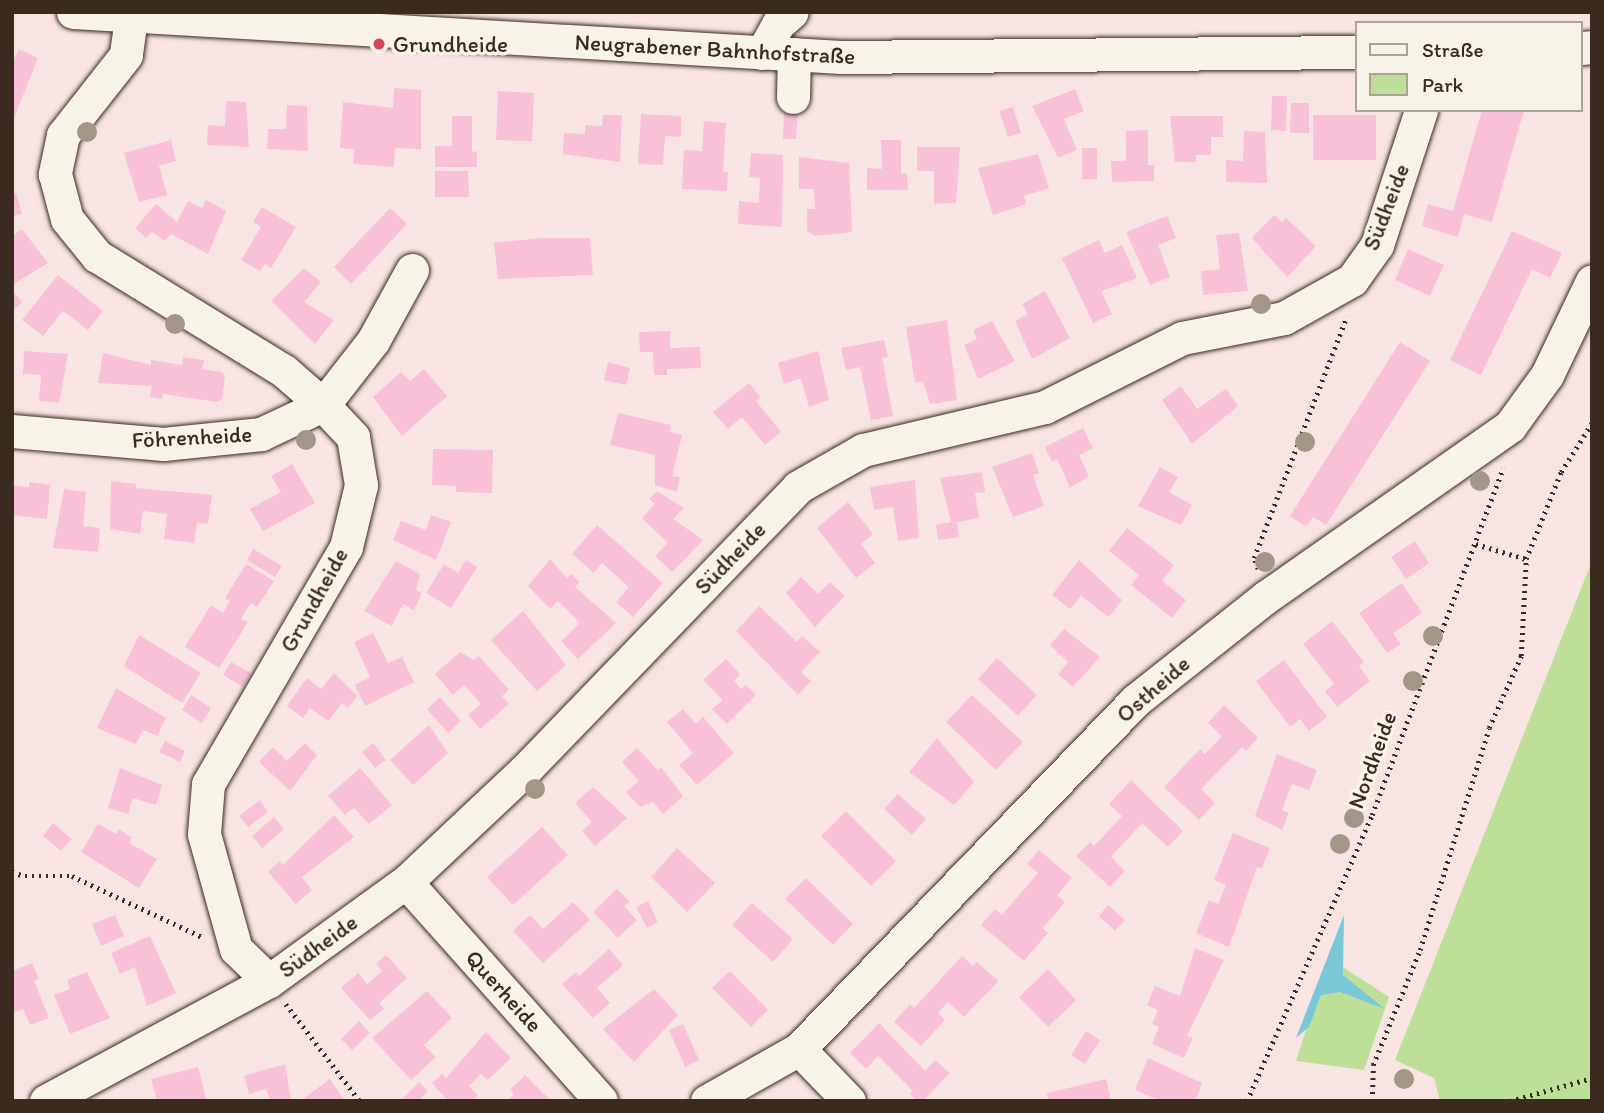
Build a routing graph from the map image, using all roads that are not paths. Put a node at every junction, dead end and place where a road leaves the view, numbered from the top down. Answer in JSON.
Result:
{"nodes":[{"id":1,"x":73,"y":12,"type":"edge"},
{"id":2,"x":792,"y":12,"type":"edge"},
{"id":3,"x":131,"y":18,"type":"junction"},
{"id":4,"x":1356,"y":52,"type":"edge"},
{"id":5,"x":778,"y":53,"type":"junction"},
{"id":6,"x":793,"y":97,"type":"dead end"},
{"id":7,"x":1420,"y":112,"type":"edge"},
{"id":8,"x":412,"y":270,"type":"dead end"},
{"id":9,"x":1592,"y":281,"type":"edge"},
{"id":10,"x":323,"y":405,"type":"junction"},
{"id":11,"x":12,"y":431,"type":"edge"},
{"id":12,"x":406,"y":882,"type":"junction"},
{"id":13,"x":269,"y":981,"type":"junction"},
{"id":14,"x":799,"y":1049,"type":"junction"},
{"id":15,"x":46,"y":1101,"type":"edge"},
{"id":16,"x":601,"y":1101,"type":"edge"},
{"id":17,"x":707,"y":1101,"type":"edge"},
{"id":18,"x":849,"y":1101,"type":"edge"}],
"edges":[{"from":1,"to":3,"type":"street","name":"Neugrabener Bahnhofstraße"},
{"from":2,"to":5,"type":"street"},
{"from":3,"to":5,"type":"street","name":"Neugrabener Bahnhofstraße"},
{"from":3,"to":10,"type":"street","name":"Grundheide"},
{"from":4,"to":5,"type":"street","name":"Neugrabener Bahnhofstraße"},
{"from":5,"to":6,"type":"street"},
{"from":7,"to":12,"type":"street","name":"Südheide"},
{"from":8,"to":10,"type":"street"},
{"from":9,"to":14,"type":"street","name":"Ostheide"},
{"from":10,"to":11,"type":"street","name":"Föhrenheide"},
{"from":10,"to":13,"type":"street","name":"Grundheide"},
{"from":12,"to":13,"type":"street","name":"Südheide"},
{"from":12,"to":16,"type":"street","name":"Querheide"},
{"from":13,"to":15,"type":"street","name":"Südheide"},
{"from":14,"to":17,"type":"street","name":"Ostheide"},
{"from":14,"to":18,"type":"street"}]}
